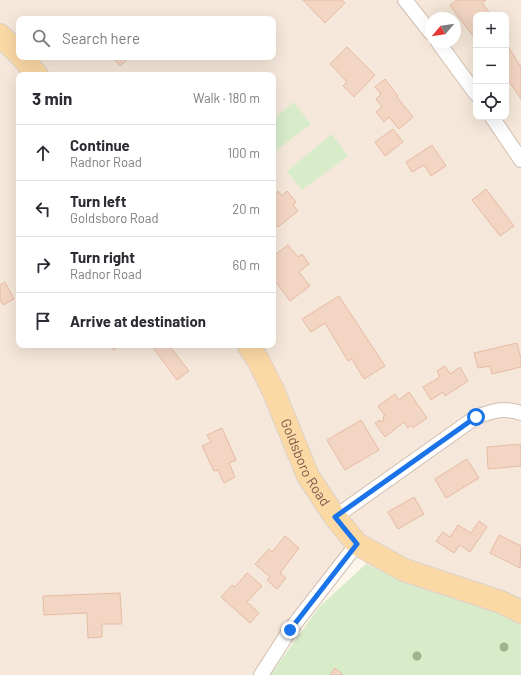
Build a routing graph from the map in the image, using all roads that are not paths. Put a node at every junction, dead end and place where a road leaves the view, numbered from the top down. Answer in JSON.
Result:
{"nodes":[{"id":1,"x":405,"y":0,"type":"edge"},
{"id":2,"x":425,"y":25,"type":"edge"},
{"id":3,"x":0,"y":34,"type":"edge"},
{"id":4,"x":442,"y":48,"type":"edge"},
{"id":5,"x":16,"y":51,"type":"edge"},
{"id":6,"x":25,"y":60,"type":"edge"},
{"id":7,"x":35,"y":72,"type":"edge"},
{"id":8,"x":473,"y":90,"type":"edge"},
{"id":9,"x":494,"y":120,"type":"edge"},
{"id":10,"x":519,"y":152,"type":"edge"},
{"id":11,"x":250,"y":348,"type":"edge"},
{"id":12,"x":521,"y":413,"type":"edge"},
{"id":13,"x":335,"y":517,"type":"junction"},
{"id":14,"x":357,"y":544,"type":"junction"},
{"id":15,"x":521,"y":612,"type":"edge"},
{"id":16,"x":261,"y":675,"type":"edge"}],
"edges":[{"from":1,"to":2,"type":"street"},
{"from":3,"to":5,"type":"main road"},
{"from":4,"to":8,"type":"street"},
{"from":6,"to":7,"type":"main road"},
{"from":9,"to":10,"type":"street"},
{"from":11,"to":13,"type":"main road","name":"Goldsboro Road"},
{"from":12,"to":13,"type":"street"},
{"from":13,"to":14,"type":"main road","name":"Goldsboro Road"},
{"from":14,"to":15,"type":"main road","name":"Goldsboro Road"},
{"from":14,"to":16,"type":"street"}]}
